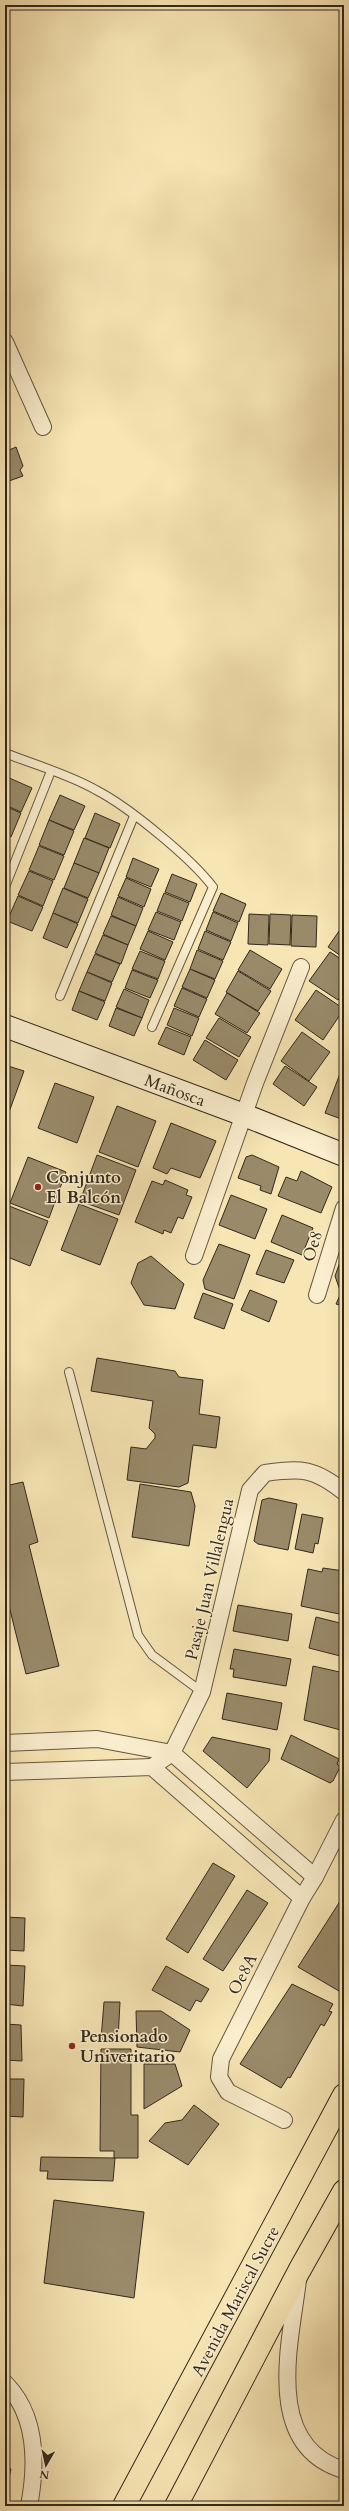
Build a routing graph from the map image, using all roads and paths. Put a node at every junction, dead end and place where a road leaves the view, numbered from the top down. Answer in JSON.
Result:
{"nodes":[{"id":1,"x":5,"y":342,"type":"edge"},
{"id":2,"x":43,"y":427,"type":"dead end"},
{"id":3,"x":5,"y":754,"type":"edge"},
{"id":4,"x":51,"y":771,"type":"junction"},
{"id":5,"x":134,"y":816,"type":"junction"},
{"id":6,"x":5,"y":887,"type":"edge"},
{"id":7,"x":302,"y":967,"type":"dead end"},
{"id":8,"x":60,"y":996,"type":"dead end"},
{"id":9,"x":5,"y":1026,"type":"edge"},
{"id":10,"x":152,"y":1027,"type":"dead end"},
{"id":11,"x":244,"y":1115,"type":"junction"},
{"id":12,"x":344,"y":1155,"type":"edge"},
{"id":13,"x":344,"y":1208,"type":"edge"},
{"id":14,"x":194,"y":1256,"type":"dead end"},
{"id":15,"x":316,"y":1295,"type":"dead end"},
{"id":16,"x":68,"y":1372,"type":"dead end"},
{"id":17,"x":344,"y":1492,"type":"edge"},
{"id":18,"x":202,"y":1692,"type":"junction"},
{"id":19,"x":5,"y":1743,"type":"edge"},
{"id":20,"x":172,"y":1753,"type":"junction"},
{"id":21,"x":152,"y":1767,"type":"junction"},
{"id":22,"x":5,"y":1772,"type":"edge"},
{"id":23,"x":344,"y":1820,"type":"edge"},
{"id":24,"x":315,"y":1877,"type":"junction"},
{"id":25,"x":302,"y":1898,"type":"junction"},
{"id":26,"x":344,"y":2095,"type":"edge"},
{"id":27,"x":284,"y":2120,"type":"dead end"},
{"id":28,"x":344,"y":2191,"type":"edge"},
{"id":29,"x":299,"y":2271,"type":"junction"},
{"id":30,"x":5,"y":2383,"type":"edge"},
{"id":31,"x":344,"y":2470,"type":"edge"},
{"id":32,"x":29,"y":2506,"type":"edge"},
{"id":33,"x":124,"y":2506,"type":"edge"},
{"id":34,"x":176,"y":2506,"type":"edge"}],
"edges":[{"from":1,"to":2,"type":"street"},
{"from":3,"to":4,"type":"lane"},
{"from":4,"to":5,"type":"lane"},
{"from":4,"to":6,"type":"lane"},
{"from":5,"to":8,"type":"lane"},
{"from":5,"to":10,"type":"lane"},
{"from":7,"to":11,"type":"street"},
{"from":9,"to":11,"type":"street","name":"Mañosca"},
{"from":11,"to":12,"type":"street","name":"Mañosca"},
{"from":11,"to":14,"type":"street"},
{"from":13,"to":15,"type":"street","name":"Oe8"},
{"from":16,"to":18,"type":"lane"},
{"from":17,"to":18,"type":"street","name":"Pasaje Juan Villalengua"},
{"from":18,"to":20,"type":"street","name":"Pasaje Juan Villalengua"},
{"from":19,"to":20,"type":"street"},
{"from":20,"to":21,"type":"street","name":"Pasaje Juan Villalengua"},
{"from":20,"to":24,"type":"street"},
{"from":21,"to":22,"type":"street"},
{"from":21,"to":25,"type":"street"},
{"from":23,"to":24,"type":"street","name":"Oe8A"},
{"from":24,"to":25,"type":"street","name":"Oe8A"},
{"from":25,"to":27,"type":"street","name":"Oe8A"},
{"from":26,"to":33,"type":"main road","name":"Avenida Mariscal Sucre"},
{"from":28,"to":29,"type":"main road"},
{"from":29,"to":31,"type":"street"},
{"from":29,"to":34,"type":"main road"},
{"from":30,"to":32,"type":"street"}]}
